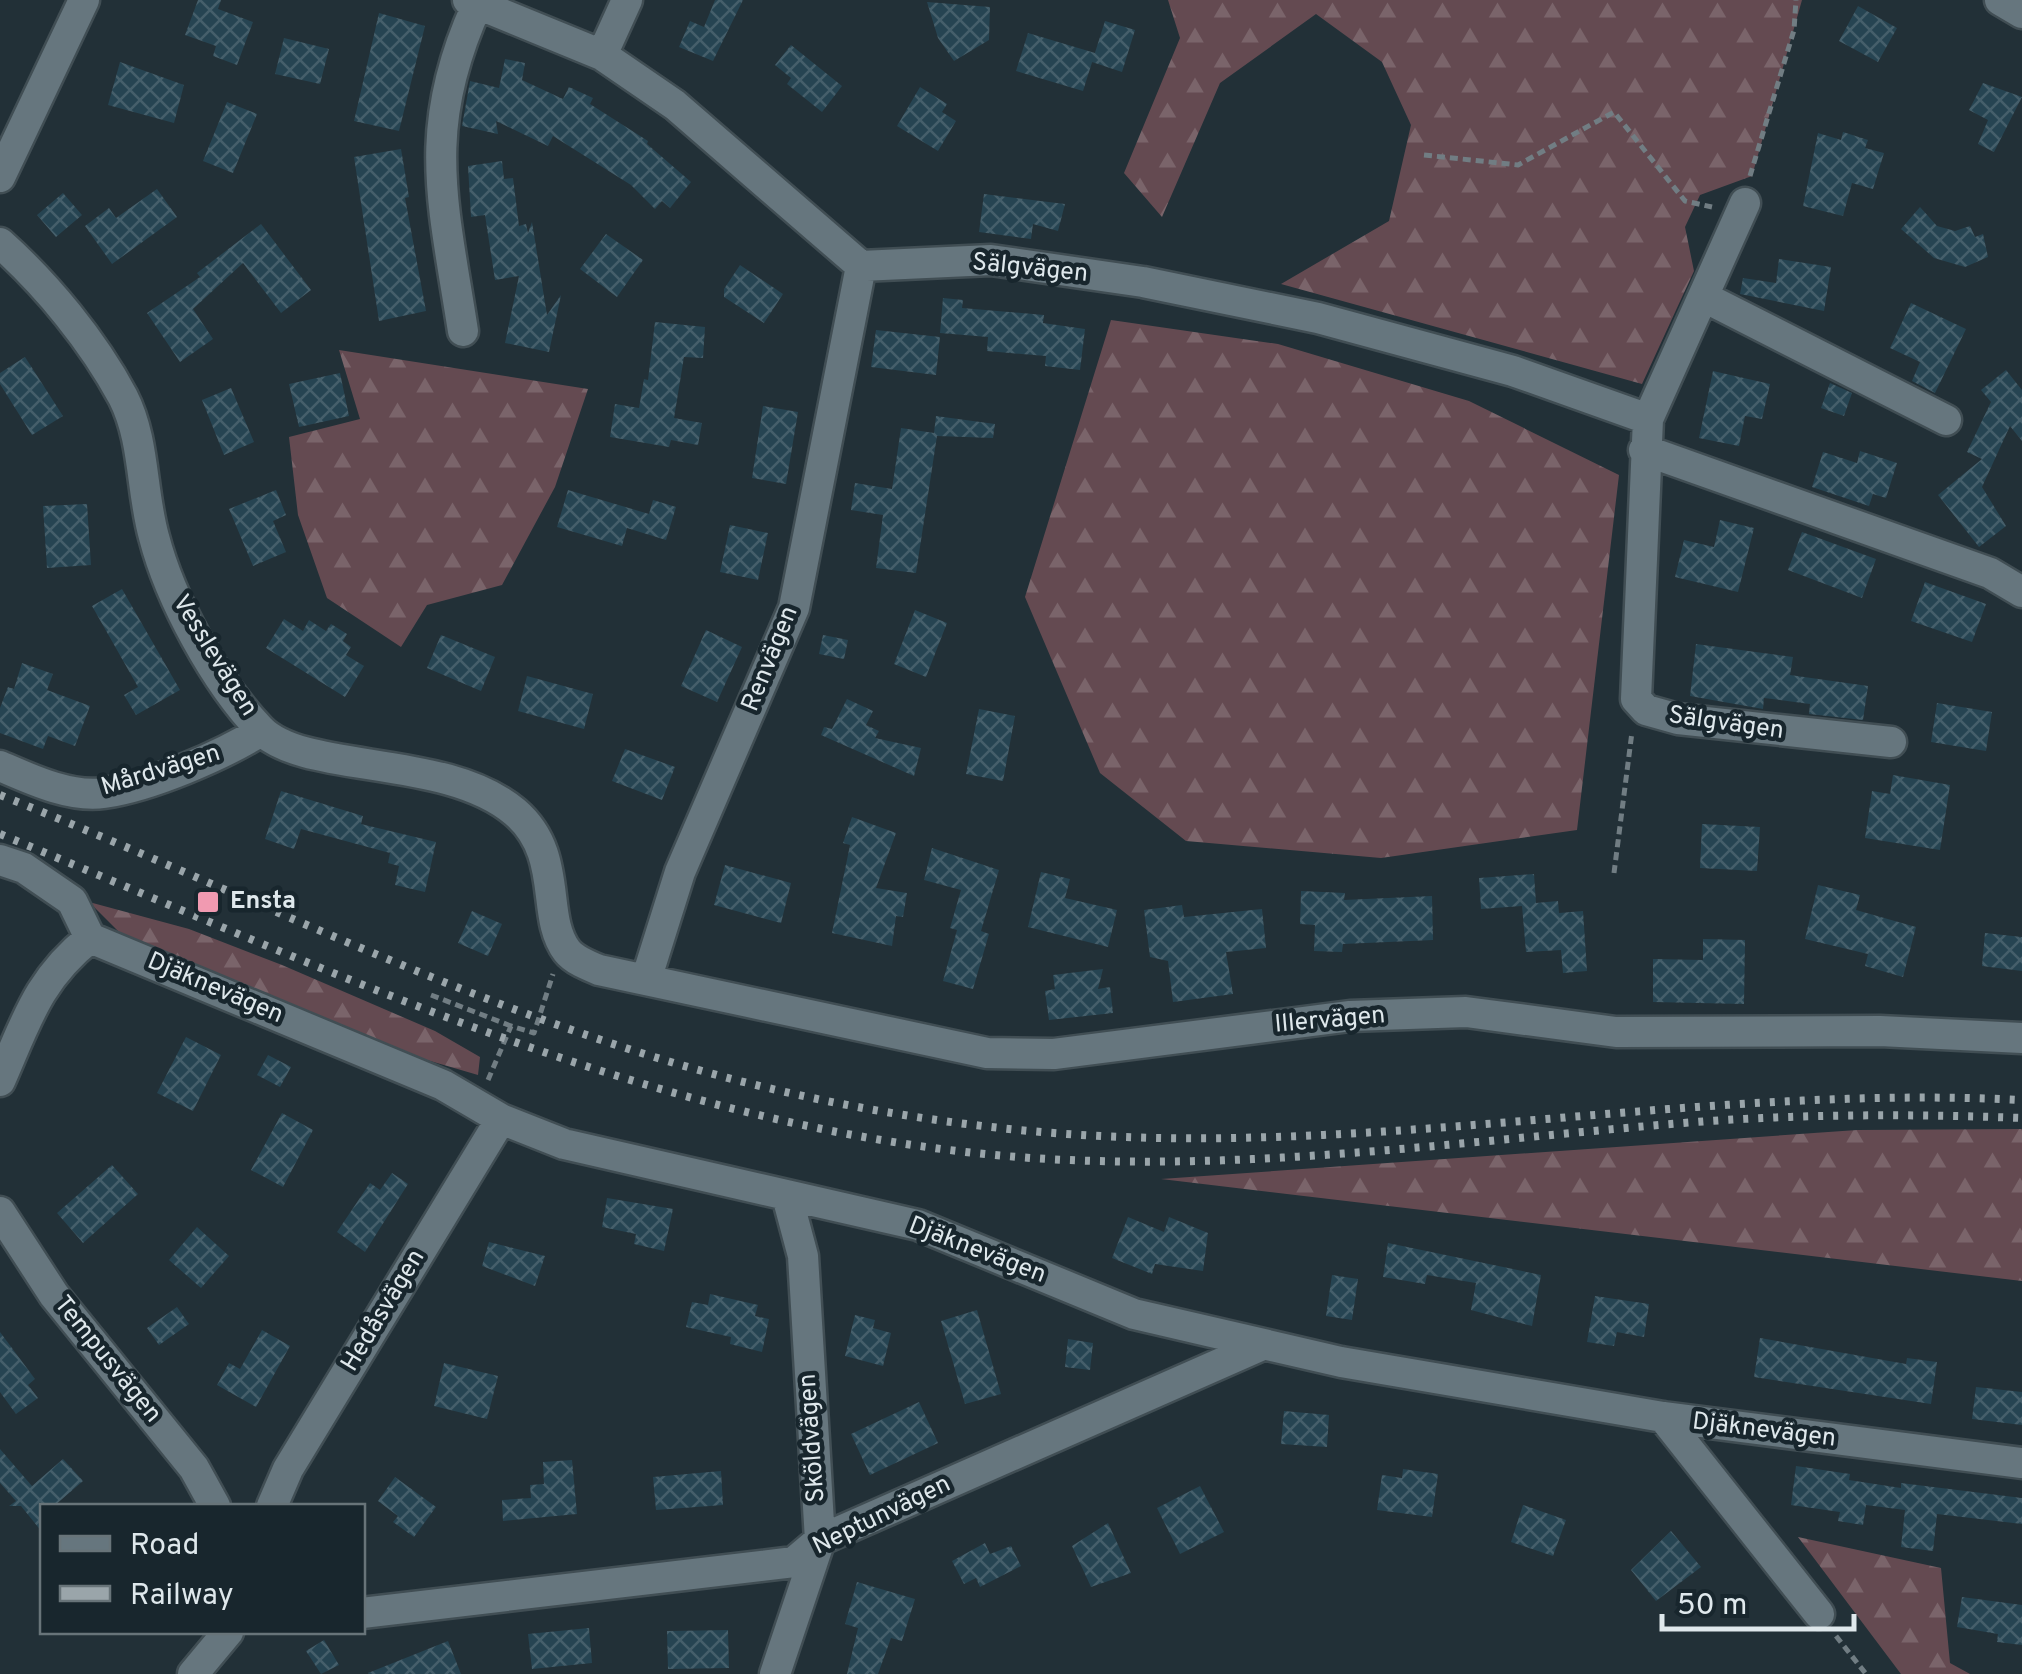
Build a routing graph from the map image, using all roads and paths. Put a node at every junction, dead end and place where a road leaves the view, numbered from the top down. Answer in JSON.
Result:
{"nodes":[{"id":1,"x":84,"y":0,"type":"edge"},
{"id":2,"x":627,"y":0,"type":"edge"},
{"id":3,"x":1796,"y":0,"type":"edge"},
{"id":4,"x":2000,"y":0,"type":"edge"},
{"id":5,"x":473,"y":2,"type":"edge"},
{"id":6,"x":2022,"y":13,"type":"edge"},
{"id":7,"x":602,"y":54,"type":"junction"},
{"id":8,"x":1424,"y":155,"type":"dead end"},
{"id":9,"x":0,"y":177,"type":"edge"},
{"id":10,"x":1744,"y":203,"type":"junction"},
{"id":11,"x":0,"y":243,"type":"edge"},
{"id":12,"x":862,"y":266,"type":"junction"},
{"id":13,"x":1704,"y":297,"type":"junction"},
{"id":14,"x":463,"y":331,"type":"dead end"},
{"id":15,"x":1648,"y":419,"type":"junction"},
{"id":16,"x":1946,"y":420,"type":"dead end"},
{"id":17,"x":1644,"y":450,"type":"junction"},
{"id":18,"x":2022,"y":592,"type":"edge"},
{"id":19,"x":1636,"y":699,"type":"junction"},
{"id":20,"x":261,"y":731,"type":"junction"},
{"id":21,"x":1892,"y":742,"type":"dead end"},
{"id":22,"x":0,"y":766,"type":"edge"},
{"id":23,"x":0,"y":860,"type":"edge"},
{"id":24,"x":1614,"y":873,"type":"dead end"},
{"id":25,"x":90,"y":938,"type":"junction"},
{"id":26,"x":567,"y":952,"type":"junction"},
{"id":27,"x":646,"y":980,"type":"junction"},
{"id":28,"x":431,"y":995,"type":"dead end"},
{"id":29,"x":510,"y":1026,"type":"junction"},
{"id":30,"x":2022,"y":1038,"type":"edge"},
{"id":31,"x":0,"y":1081,"type":"edge"},
{"id":32,"x":489,"y":1112,"type":"junction"},
{"id":33,"x":788,"y":1196,"type":"junction"},
{"id":34,"x":0,"y":1212,"type":"edge"},
{"id":35,"x":1260,"y":1346,"type":"junction"},
{"id":36,"x":1663,"y":1418,"type":"junction"},
{"id":37,"x":2022,"y":1463,"type":"edge"},
{"id":38,"x":213,"y":1504,"type":"edge"},
{"id":39,"x":273,"y":1504,"type":"edge"},
{"id":40,"x":820,"y":1540,"type":"junction"},
{"id":41,"x":365,"y":1613,"type":"edge"},
{"id":42,"x":1819,"y":1614,"type":"joint"},
{"id":43,"x":226,"y":1634,"type":"edge"},
{"id":44,"x":192,"y":1674,"type":"edge"},
{"id":45,"x":774,"y":1674,"type":"edge"},
{"id":46,"x":1866,"y":1674,"type":"edge"}],
"edges":[{"from":1,"to":9,"type":"street"},
{"from":2,"to":7,"type":"street"},
{"from":3,"to":10,"type":"path"},
{"from":4,"to":6,"type":"street"},
{"from":5,"to":7,"type":"street"},
{"from":5,"to":14,"type":"street"},
{"from":7,"to":12,"type":"street"},
{"from":8,"to":10,"type":"path"},
{"from":10,"to":13,"type":"street","name":"Sälgvägen"},
{"from":11,"to":20,"type":"street","name":"Vesslevägen"},
{"from":12,"to":15,"type":"street","name":"Sälgvägen"},
{"from":12,"to":27,"type":"street","name":"Renvägen"},
{"from":13,"to":15,"type":"street","name":"Sälgvägen"},
{"from":13,"to":16,"type":"street"},
{"from":15,"to":17,"type":"street","name":"Sälgvägen"},
{"from":17,"to":18,"type":"street"},
{"from":17,"to":19,"type":"street","name":"Sälgvägen"},
{"from":19,"to":21,"type":"street","name":"Sälgvägen"},
{"from":19,"to":24,"type":"path"},
{"from":20,"to":22,"type":"street","name":"Mårdvägen"},
{"from":20,"to":26,"type":"street","name":"Vesslevägen"},
{"from":23,"to":25,"type":"street"},
{"from":25,"to":31,"type":"street"},
{"from":25,"to":32,"type":"street","name":"Djäknevägen"},
{"from":26,"to":27,"type":"street"},
{"from":26,"to":29,"type":"path"},
{"from":27,"to":30,"type":"street","name":"Illervägen"},
{"from":28,"to":29,"type":"path"},
{"from":29,"to":32,"type":"path"},
{"from":32,"to":33,"type":"street","name":"Djäknevägen"},
{"from":32,"to":39,"type":"street","name":"Hedåsvägen"},
{"from":33,"to":35,"type":"street","name":"Djäknevägen"},
{"from":33,"to":40,"type":"street","name":"Sköldvägen"},
{"from":34,"to":38,"type":"street","name":"Tempusvägen"},
{"from":35,"to":36,"type":"street","name":"Djäknevägen"},
{"from":35,"to":40,"type":"street","name":"Neptunvägen"},
{"from":36,"to":37,"type":"street","name":"Djäknevägen"},
{"from":36,"to":42,"type":"street"},
{"from":40,"to":41,"type":"street","name":"Neptunvägen"},
{"from":40,"to":45,"type":"street","name":"Sköldvägen"},
{"from":42,"to":46,"type":"path"},
{"from":43,"to":44,"type":"street"}]}
